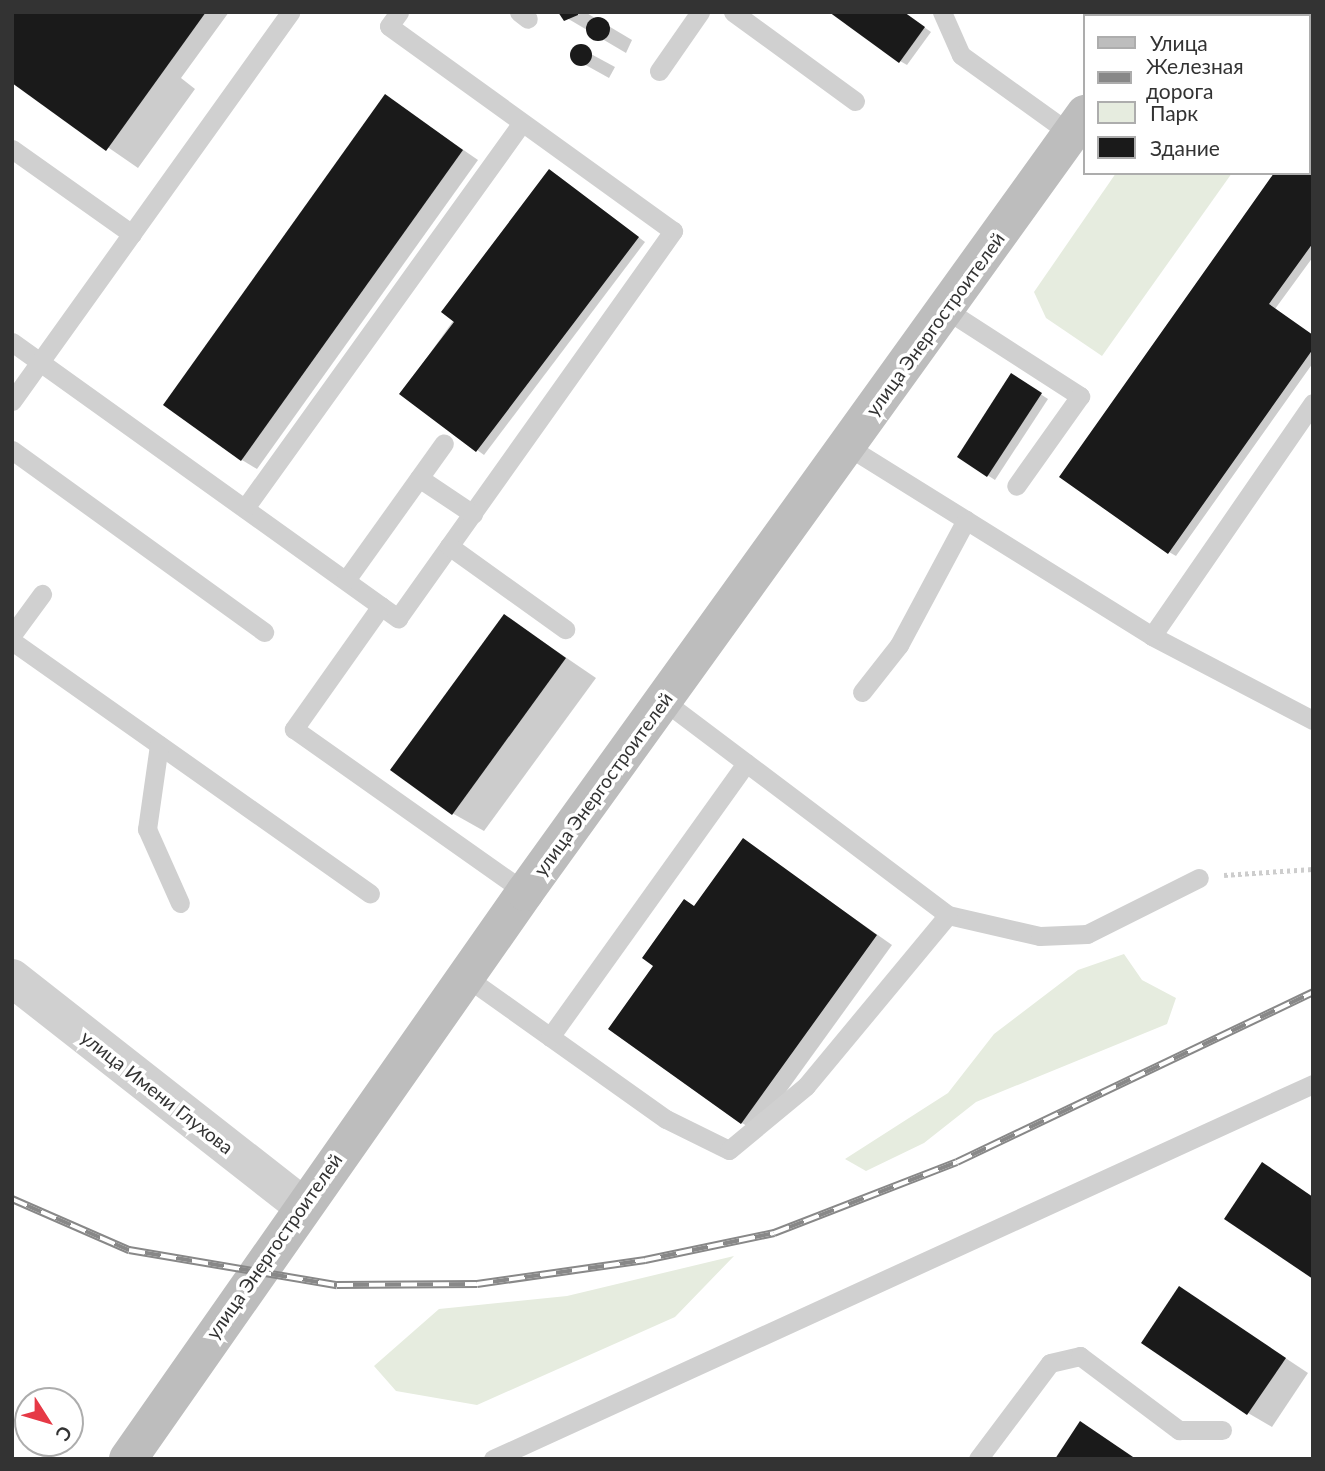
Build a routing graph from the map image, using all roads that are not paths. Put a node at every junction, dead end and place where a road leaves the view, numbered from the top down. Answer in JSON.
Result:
{"nodes":[{"id":1,"x":289,"y":12,"type":"edge"},
{"id":2,"x":398,"y":12,"type":"edge"},
{"id":3,"x":700,"y":12,"type":"edge"},
{"id":4,"x":733,"y":12,"type":"edge"},
{"id":5,"x":942,"y":12,"type":"edge"},
{"id":6,"x":659,"y":71,"type":"dead end"},
{"id":7,"x":855,"y":101,"type":"dead end"},
{"id":8,"x":522,"y":122,"type":"junction"},
{"id":9,"x":1078,"y":124,"type":"edge"},
{"id":10,"x":12,"y":149,"type":"edge"},
{"id":11,"x":132,"y":234,"type":"junction"},
{"id":12,"x":945,"y":309,"type":"junction"},
{"id":13,"x":12,"y":342,"type":"edge"},
{"id":14,"x":40,"y":362,"type":"junction"},
{"id":15,"x":12,"y":401,"type":"edge"},
{"id":16,"x":1313,"y":403,"type":"edge"},
{"id":17,"x":444,"y":443,"type":"dead end"},
{"id":18,"x":847,"y":446,"type":"junction"},
{"id":19,"x":12,"y":450,"type":"edge"},
{"id":20,"x":419,"y":478,"type":"junction"},
{"id":21,"x":1016,"y":486,"type":"dead end"},
{"id":22,"x":245,"y":508,"type":"junction"},
{"id":23,"x":473,"y":514,"type":"junction"},
{"id":24,"x":965,"y":520,"type":"junction"},
{"id":25,"x":450,"y":546,"type":"junction"},
{"id":26,"x":346,"y":580,"type":"junction"},
{"id":27,"x":42,"y":594,"type":"dead end"},
{"id":28,"x":381,"y":606,"type":"junction"},
{"id":29,"x":565,"y":629,"type":"dead end"},
{"id":30,"x":264,"y":632,"type":"dead end"},
{"id":31,"x":12,"y":635,"type":"edge"},
{"id":32,"x":1152,"y":636,"type":"junction"},
{"id":33,"x":12,"y":641,"type":"edge"},
{"id":34,"x":862,"y":692,"type":"dead end"},
{"id":35,"x":664,"y":701,"type":"junction"},
{"id":36,"x":1313,"y":720,"type":"edge"},
{"id":37,"x":159,"y":745,"type":"junction"},
{"id":38,"x":746,"y":763,"type":"junction"},
{"id":39,"x":1199,"y":878,"type":"road end"},
{"id":40,"x":525,"y":892,"type":"junction"},
{"id":41,"x":370,"y":894,"type":"dead end"},
{"id":42,"x":180,"y":903,"type":"dead end"},
{"id":43,"x":948,"y":915,"type":"junction"},
{"id":44,"x":466,"y":977,"type":"junction"},
{"id":45,"x":12,"y":978,"type":"edge"},
{"id":46,"x":550,"y":1037,"type":"junction"},
{"id":47,"x":1313,"y":1084,"type":"edge"},
{"id":48,"x":303,"y":1205,"type":"junction"},
{"id":49,"x":1222,"y":1430,"type":"dead end"},
{"id":50,"x":128,"y":1459,"type":"edge"},
{"id":51,"x":493,"y":1459,"type":"edge"},
{"id":52,"x":978,"y":1459,"type":"edge"}],
"edges":[{"from":1,"to":11,"type":"lane"},
{"from":2,"to":8,"type":"lane"},
{"from":3,"to":6,"type":"lane"},
{"from":4,"to":7,"type":"lane"},
{"from":5,"to":9,"type":"lane"},
{"from":8,"to":22,"type":"lane"},
{"from":8,"to":23,"type":"lane"},
{"from":9,"to":12,"type":"main road","name":"улица Энергостроителей"},
{"from":10,"to":11,"type":"lane"},
{"from":11,"to":14,"type":"lane"},
{"from":12,"to":18,"type":"main road","name":"улица Энергостроителей"},
{"from":12,"to":21,"type":"lane"},
{"from":13,"to":14,"type":"lane"},
{"from":14,"to":15,"type":"lane"},
{"from":14,"to":22,"type":"lane"},
{"from":16,"to":32,"type":"lane"},
{"from":17,"to":20,"type":"lane"},
{"from":18,"to":24,"type":"lane"},
{"from":18,"to":35,"type":"main road","name":"улица Энергостроителей"},
{"from":19,"to":30,"type":"lane"},
{"from":20,"to":23,"type":"lane"},
{"from":20,"to":26,"type":"lane"},
{"from":22,"to":26,"type":"lane"},
{"from":23,"to":25,"type":"lane"},
{"from":24,"to":32,"type":"lane"},
{"from":24,"to":34,"type":"lane"},
{"from":25,"to":28,"type":"lane"},
{"from":25,"to":29,"type":"lane"},
{"from":26,"to":28,"type":"lane"},
{"from":27,"to":31,"type":"lane"},
{"from":28,"to":40,"type":"lane"},
{"from":32,"to":36,"type":"lane"},
{"from":33,"to":37,"type":"lane"},
{"from":35,"to":38,"type":"lane"},
{"from":35,"to":40,"type":"main road","name":"улица Энергостроителей"},
{"from":37,"to":41,"type":"lane"},
{"from":37,"to":42,"type":"lane"},
{"from":38,"to":43,"type":"lane"},
{"from":38,"to":46,"type":"lane"},
{"from":39,"to":43,"type":"lane"},
{"from":40,"to":44,"type":"main road","name":"улица Энергостроителей"},
{"from":43,"to":46,"type":"lane"},
{"from":44,"to":46,"type":"lane"},
{"from":44,"to":48,"type":"main road","name":"улица Энергостроителей"},
{"from":45,"to":48,"type":"street","name":"улица Имени Глухова"},
{"from":47,"to":51,"type":"lane"},
{"from":48,"to":50,"type":"main road","name":"улица Энергостроителей"},
{"from":49,"to":52,"type":"lane"}]}
